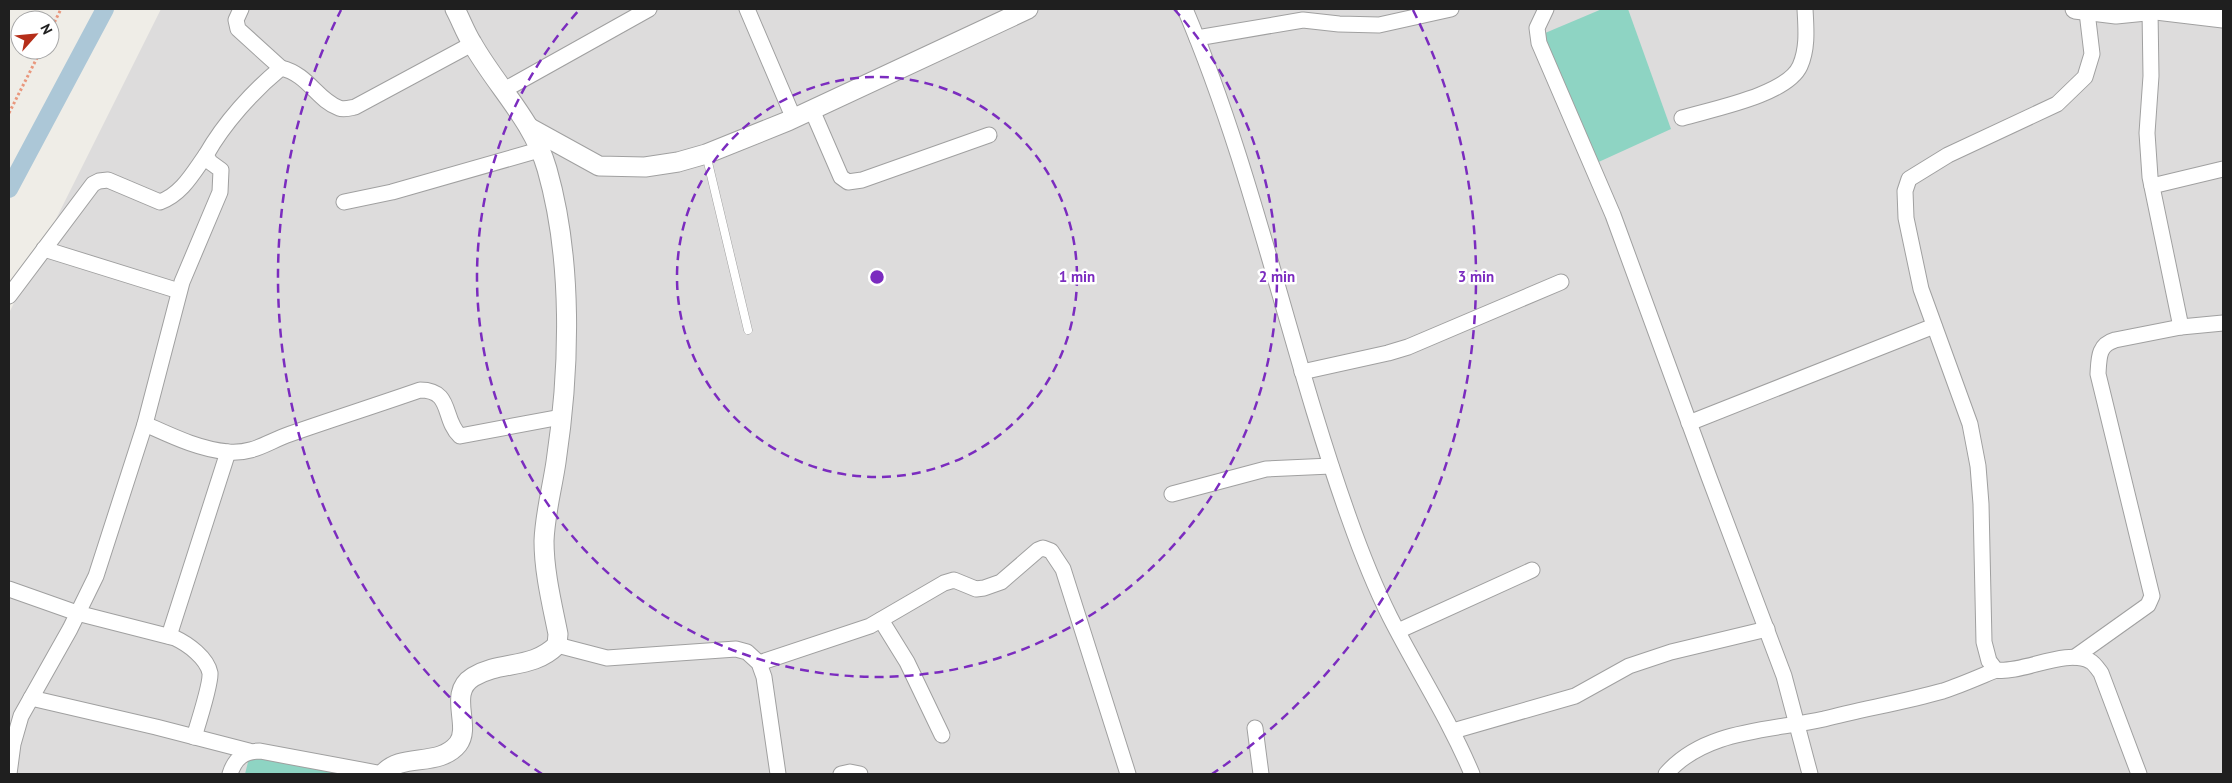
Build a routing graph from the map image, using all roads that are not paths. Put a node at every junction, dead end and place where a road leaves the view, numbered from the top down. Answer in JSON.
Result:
{"nodes":[{"id":1,"x":240,"y":9,"type":"edge"},
{"id":2,"x":455,"y":9,"type":"edge"},
{"id":3,"x":648,"y":9,"type":"edge"},
{"id":4,"x":747,"y":9,"type":"edge"},
{"id":5,"x":1028,"y":9,"type":"edge"},
{"id":6,"x":1185,"y":9,"type":"edge"},
{"id":7,"x":1450,"y":9,"type":"edge"},
{"id":8,"x":1546,"y":9,"type":"edge"},
{"id":9,"x":1805,"y":9,"type":"edge"},
{"id":10,"x":2081,"y":10,"type":"edge"},
{"id":11,"x":2154,"y":10,"type":"edge"},
{"id":12,"x":2223,"y":18,"type":"edge"},
{"id":13,"x":1197,"y":38,"type":"junction"},
{"id":14,"x":472,"y":44,"type":"junction"},
{"id":15,"x":281,"y":68,"type":"junction"},
{"id":16,"x":504,"y":90,"type":"junction"},
{"id":17,"x":812,"y":110,"type":"junction"},
{"id":18,"x":794,"y":118,"type":"junction"},
{"id":19,"x":1682,"y":118,"type":"dead end"},
{"id":20,"x":530,"y":128,"type":"junction"},
{"id":21,"x":989,"y":135,"type":"dead end"},
{"id":22,"x":539,"y":150,"type":"junction"},
{"id":23,"x":206,"y":154,"type":"junction"},
{"id":24,"x":706,"y":154,"type":"junction"},
{"id":25,"x":2223,"y":169,"type":"edge"},
{"id":26,"x":2152,"y":186,"type":"junction"},
{"id":27,"x":344,"y":202,"type":"dead end"},
{"id":28,"x":44,"y":249,"type":"junction"},
{"id":29,"x":1561,"y":282,"type":"dead end"},
{"id":30,"x":179,"y":291,"type":"junction"},
{"id":31,"x":9,"y":296,"type":"edge"},
{"id":32,"x":2223,"y":323,"type":"edge"},
{"id":33,"x":1934,"y":326,"type":"junction"},
{"id":34,"x":2181,"y":327,"type":"junction"},
{"id":35,"x":748,"y":330,"type":"dead end"},
{"id":36,"x":1302,"y":372,"type":"junction"},
{"id":37,"x":561,"y":417,"type":"junction"},
{"id":38,"x":1689,"y":423,"type":"junction"},
{"id":39,"x":145,"y":424,"type":"junction"},
{"id":40,"x":228,"y":452,"type":"junction"},
{"id":41,"x":1331,"y":466,"type":"junction"},
{"id":42,"x":1172,"y":494,"type":"dead end"},
{"id":43,"x":1532,"y":570,"type":"dead end"},
{"id":44,"x":9,"y":589,"type":"edge"},
{"id":45,"x":77,"y":613,"type":"junction"},
{"id":46,"x":881,"y":620,"type":"junction"},
{"id":47,"x":1767,"y":629,"type":"junction"},
{"id":48,"x":1398,"y":631,"type":"junction"},
{"id":49,"x":169,"y":636,"type":"junction"},
{"id":50,"x":557,"y":645,"type":"junction"},
{"id":51,"x":2075,"y":657,"type":"junction"},
{"id":52,"x":758,"y":664,"type":"junction"},
{"id":53,"x":1996,"y":670,"type":"junction"},
{"id":54,"x":31,"y":698,"type":"junction"},
{"id":55,"x":1797,"y":724,"type":"junction"},
{"id":56,"x":1255,"y":728,"type":"dead end"},
{"id":57,"x":1453,"y":731,"type":"junction"},
{"id":58,"x":12,"y":735,"type":"edge"},
{"id":59,"x":942,"y":735,"type":"dead end"},
{"id":60,"x":194,"y":737,"type":"junction"},
{"id":61,"x":249,"y":751,"type":"junction"},
{"id":62,"x":10,"y":774,"type":"edge"},
{"id":63,"x":230,"y":774,"type":"edge"},
{"id":64,"x":383,"y":774,"type":"edge"},
{"id":65,"x":778,"y":774,"type":"edge"},
{"id":66,"x":841,"y":774,"type":"edge"},
{"id":67,"x":860,"y":774,"type":"edge"},
{"id":68,"x":1128,"y":774,"type":"edge"},
{"id":69,"x":1262,"y":774,"type":"edge"},
{"id":70,"x":1472,"y":774,"type":"edge"},
{"id":71,"x":1666,"y":774,"type":"edge"},
{"id":72,"x":1810,"y":774,"type":"edge"},
{"id":73,"x":2139,"y":774,"type":"edge"}],
"edges":[{"from":1,"to":15,"type":"street"},
{"from":2,"to":14,"type":"street"},
{"from":3,"to":16,"type":"street"},
{"from":4,"to":18,"type":"street"},
{"from":5,"to":17,"type":"street"},
{"from":6,"to":13,"type":"street"},
{"from":7,"to":13,"type":"street"},
{"from":8,"to":38,"type":"street"},
{"from":9,"to":19,"type":"street"},
{"from":10,"to":11,"type":"street"},
{"from":10,"to":33,"type":"street"},
{"from":11,"to":12,"type":"street"},
{"from":11,"to":26,"type":"street"},
{"from":13,"to":36,"type":"street"},
{"from":14,"to":15,"type":"street"},
{"from":14,"to":16,"type":"street"},
{"from":15,"to":23,"type":"street"},
{"from":16,"to":20,"type":"street"},
{"from":17,"to":18,"type":"street"},
{"from":17,"to":21,"type":"street"},
{"from":18,"to":24,"type":"street"},
{"from":20,"to":22,"type":"street"},
{"from":20,"to":24,"type":"street"},
{"from":22,"to":27,"type":"street"},
{"from":22,"to":37,"type":"street"},
{"from":23,"to":28,"type":"street"},
{"from":23,"to":30,"type":"street"},
{"from":24,"to":35,"type":"lane"},
{"from":25,"to":26,"type":"street"},
{"from":26,"to":34,"type":"street"},
{"from":28,"to":30,"type":"street"},
{"from":28,"to":31,"type":"street"},
{"from":29,"to":36,"type":"street"},
{"from":30,"to":39,"type":"street"},
{"from":32,"to":34,"type":"street"},
{"from":33,"to":38,"type":"street"},
{"from":33,"to":53,"type":"street"},
{"from":34,"to":51,"type":"street"},
{"from":36,"to":41,"type":"street"},
{"from":37,"to":40,"type":"street"},
{"from":37,"to":50,"type":"street"},
{"from":38,"to":47,"type":"street"},
{"from":39,"to":40,"type":"street"},
{"from":39,"to":45,"type":"street"},
{"from":40,"to":49,"type":"street"},
{"from":41,"to":42,"type":"street"},
{"from":41,"to":48,"type":"street"},
{"from":43,"to":48,"type":"street"},
{"from":44,"to":45,"type":"street"},
{"from":45,"to":49,"type":"street"},
{"from":45,"to":54,"type":"street"},
{"from":46,"to":52,"type":"street"},
{"from":46,"to":59,"type":"street"},
{"from":46,"to":68,"type":"street"},
{"from":47,"to":55,"type":"street"},
{"from":47,"to":57,"type":"street"},
{"from":48,"to":57,"type":"street"},
{"from":49,"to":60,"type":"street"},
{"from":50,"to":52,"type":"street"},
{"from":50,"to":64,"type":"street"},
{"from":51,"to":53,"type":"street"},
{"from":51,"to":73,"type":"street"},
{"from":52,"to":65,"type":"street"},
{"from":53,"to":55,"type":"street"},
{"from":54,"to":58,"type":"street"},
{"from":54,"to":60,"type":"street"},
{"from":55,"to":71,"type":"street"},
{"from":55,"to":72,"type":"street"},
{"from":56,"to":69,"type":"street"},
{"from":57,"to":70,"type":"street"},
{"from":58,"to":62,"type":"street"},
{"from":60,"to":61,"type":"street"},
{"from":61,"to":63,"type":"street"},
{"from":61,"to":64,"type":"street"},
{"from":66,"to":67,"type":"street"}]}
